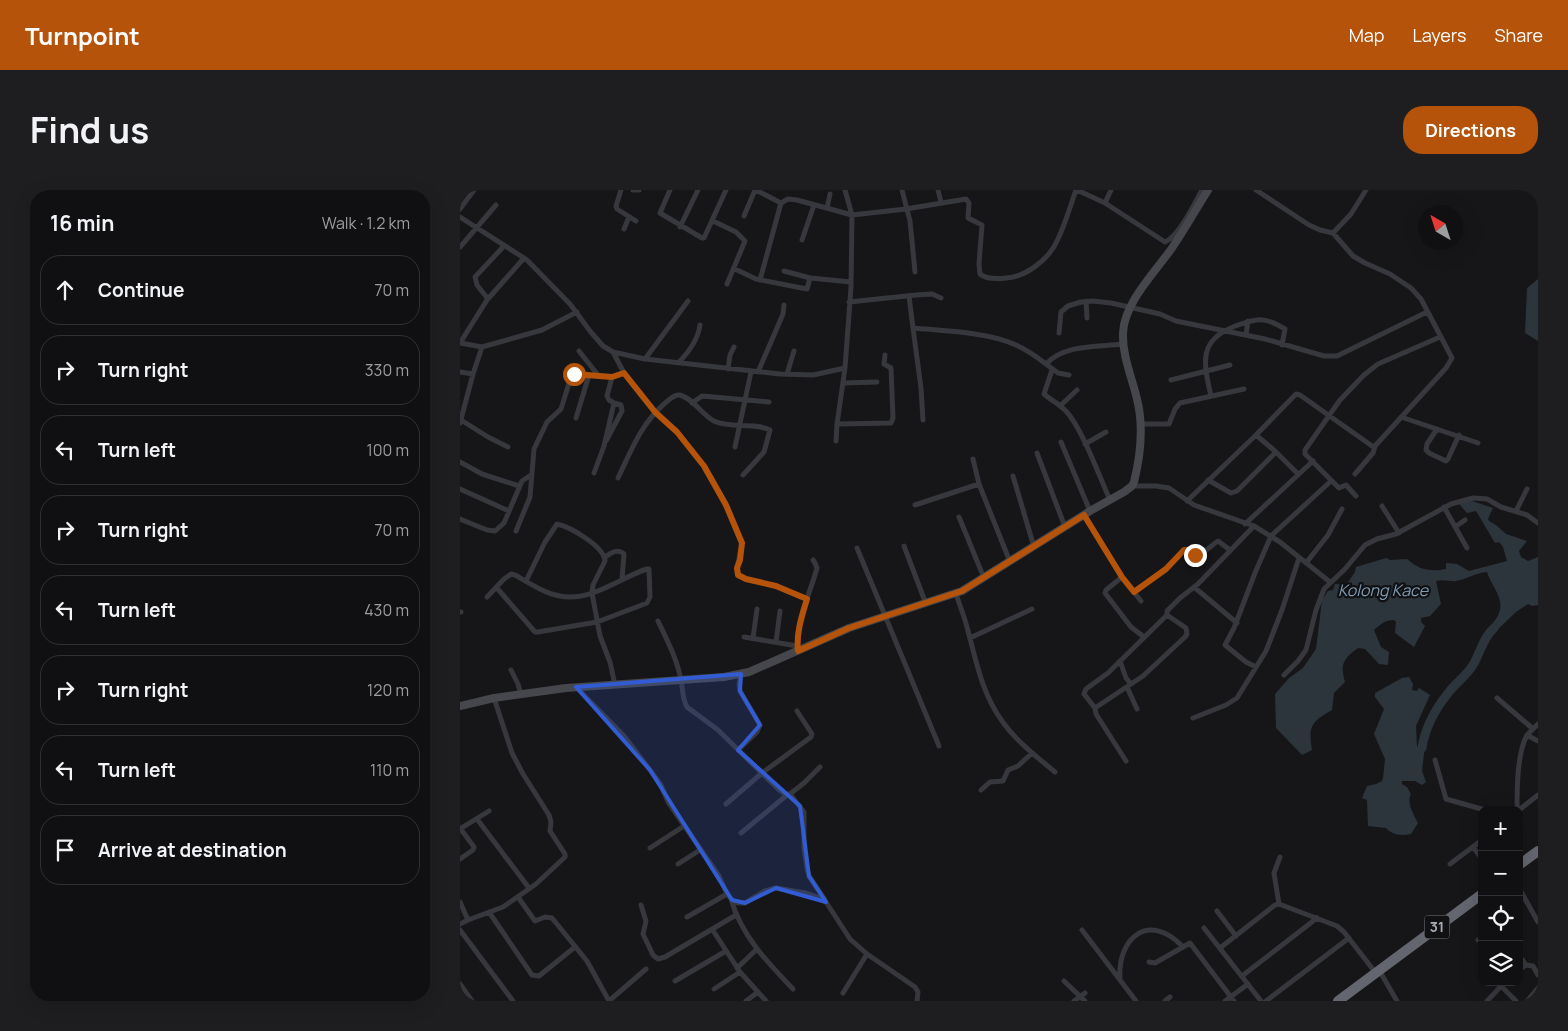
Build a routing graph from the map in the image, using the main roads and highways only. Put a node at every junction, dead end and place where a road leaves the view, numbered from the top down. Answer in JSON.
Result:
{"nodes":[{"id":1,"x":1536,"y":855,"type":"edge"},
{"id":2,"x":1523,"y":863,"type":"edge"},
{"id":3,"x":1479,"y":896,"type":"edge"},
{"id":4,"x":1338,"y":1001,"type":"edge"}],
"edges":[{"from":1,"to":2,"type":"highway"},
{"from":3,"to":4,"type":"highway","number":"31"}]}
